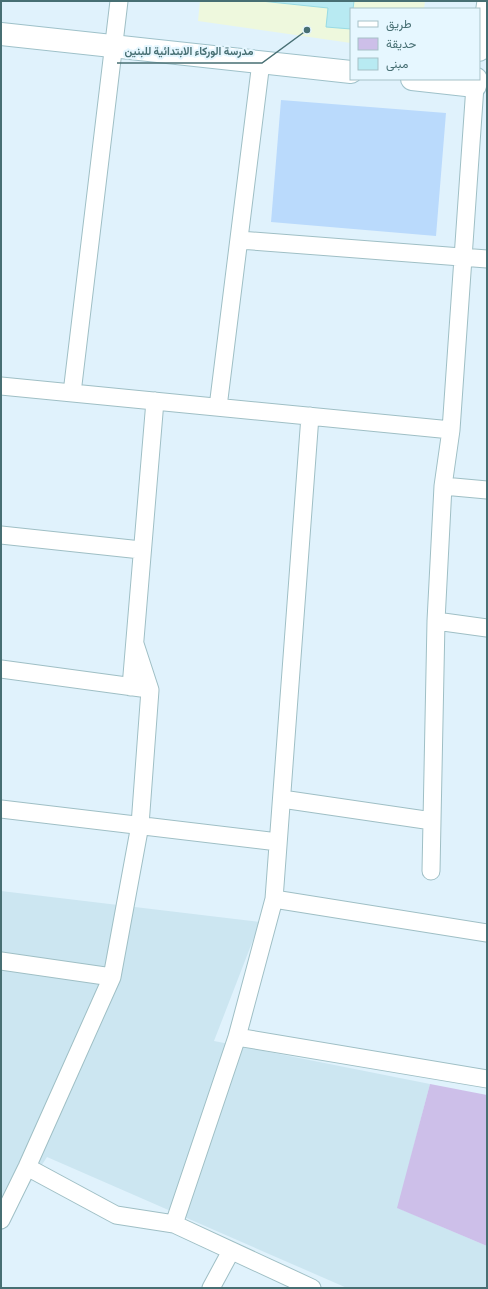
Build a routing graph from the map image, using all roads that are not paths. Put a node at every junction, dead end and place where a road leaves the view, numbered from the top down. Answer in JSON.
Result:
{"nodes":[{"id":1,"x":120,"y":1,"type":"edge"},
{"id":2,"x":486,"y":1,"type":"edge"},
{"id":3,"x":1,"y":34,"type":"edge"},
{"id":4,"x":481,"y":44,"type":"edge"},
{"id":5,"x":114,"y":46,"type":"junction"},
{"id":6,"x":261,"y":62,"type":"junction"},
{"id":7,"x":350,"y":72,"type":"edge"},
{"id":8,"x":439,"y":80,"type":"edge"},
{"id":9,"x":476,"y":82,"type":"edge"},
{"id":10,"x":239,"y":240,"type":"junction"},
{"id":11,"x":463,"y":258,"type":"junction"},
{"id":12,"x":487,"y":260,"type":"edge"},
{"id":13,"x":1,"y":386,"type":"edge"},
{"id":14,"x":72,"y":393,"type":"junction"},
{"id":15,"x":155,"y":401,"type":"junction"},
{"id":16,"x":218,"y":407,"type":"junction"},
{"id":17,"x":310,"y":416,"type":"junction"},
{"id":18,"x":451,"y":430,"type":"junction"},
{"id":19,"x":443,"y":486,"type":"junction"},
{"id":20,"x":487,"y":490,"type":"edge"},
{"id":21,"x":1,"y":535,"type":"edge"},
{"id":22,"x":141,"y":550,"type":"junction"},
{"id":23,"x":436,"y":621,"type":"junction"},
{"id":24,"x":487,"y":628,"type":"edge"},
{"id":25,"x":135,"y":644,"type":"junction"},
{"id":26,"x":1,"y":669,"type":"edge"},
{"id":27,"x":130,"y":687,"type":"junction"},
{"id":28,"x":150,"y":690,"type":"junction"},
{"id":29,"x":282,"y":799,"type":"junction"},
{"id":30,"x":1,"y":809,"type":"edge"},
{"id":31,"x":432,"y":821,"type":"junction"},
{"id":32,"x":140,"y":826,"type":"junction"},
{"id":33,"x":278,"y":842,"type":"junction"},
{"id":34,"x":431,"y":871,"type":"dead end"},
{"id":35,"x":274,"y":898,"type":"junction"},
{"id":36,"x":487,"y":933,"type":"edge"},
{"id":37,"x":1,"y":961,"type":"edge"},
{"id":38,"x":112,"y":977,"type":"junction"},
{"id":39,"x":237,"y":1037,"type":"junction"},
{"id":40,"x":487,"y":1079,"type":"edge"},
{"id":41,"x":27,"y":1167,"type":"junction"},
{"id":42,"x":1,"y":1220,"type":"edge"},
{"id":43,"x":174,"y":1224,"type":"junction"},
{"id":44,"x":231,"y":1250,"type":"junction"},
{"id":45,"x":211,"y":1288,"type":"edge"},
{"id":46,"x":312,"y":1288,"type":"edge"}],
"edges":[{"from":1,"to":5,"type":"street"},
{"from":2,"to":4,"type":"street"},
{"from":3,"to":5,"type":"street"},
{"from":5,"to":6,"type":"street"},
{"from":5,"to":14,"type":"street"},
{"from":6,"to":7,"type":"street"},
{"from":6,"to":10,"type":"street"},
{"from":8,"to":9,"type":"street"},
{"from":9,"to":11,"type":"street"},
{"from":10,"to":11,"type":"street"},
{"from":10,"to":16,"type":"street"},
{"from":11,"to":12,"type":"street"},
{"from":11,"to":18,"type":"street"},
{"from":13,"to":14,"type":"street"},
{"from":14,"to":15,"type":"street"},
{"from":15,"to":16,"type":"street"},
{"from":15,"to":22,"type":"street"},
{"from":16,"to":17,"type":"street"},
{"from":17,"to":18,"type":"street"},
{"from":17,"to":29,"type":"street"},
{"from":18,"to":19,"type":"street"},
{"from":19,"to":20,"type":"street"},
{"from":19,"to":23,"type":"street"},
{"from":21,"to":22,"type":"street"},
{"from":22,"to":25,"type":"street"},
{"from":23,"to":24,"type":"street"},
{"from":23,"to":31,"type":"street"},
{"from":25,"to":27,"type":"street"},
{"from":25,"to":28,"type":"street"},
{"from":26,"to":27,"type":"street"},
{"from":27,"to":28,"type":"street"},
{"from":28,"to":32,"type":"street"},
{"from":29,"to":31,"type":"street"},
{"from":29,"to":33,"type":"street"},
{"from":30,"to":32,"type":"street"},
{"from":31,"to":34,"type":"street"},
{"from":32,"to":33,"type":"street"},
{"from":32,"to":38,"type":"street"},
{"from":33,"to":35,"type":"street"},
{"from":35,"to":36,"type":"street"},
{"from":35,"to":39,"type":"street"},
{"from":37,"to":38,"type":"street"},
{"from":38,"to":41,"type":"street"},
{"from":39,"to":40,"type":"street"},
{"from":39,"to":43,"type":"street"},
{"from":41,"to":42,"type":"street"},
{"from":41,"to":43,"type":"street"},
{"from":43,"to":44,"type":"street"},
{"from":44,"to":45,"type":"street"},
{"from":44,"to":46,"type":"street"}]}
